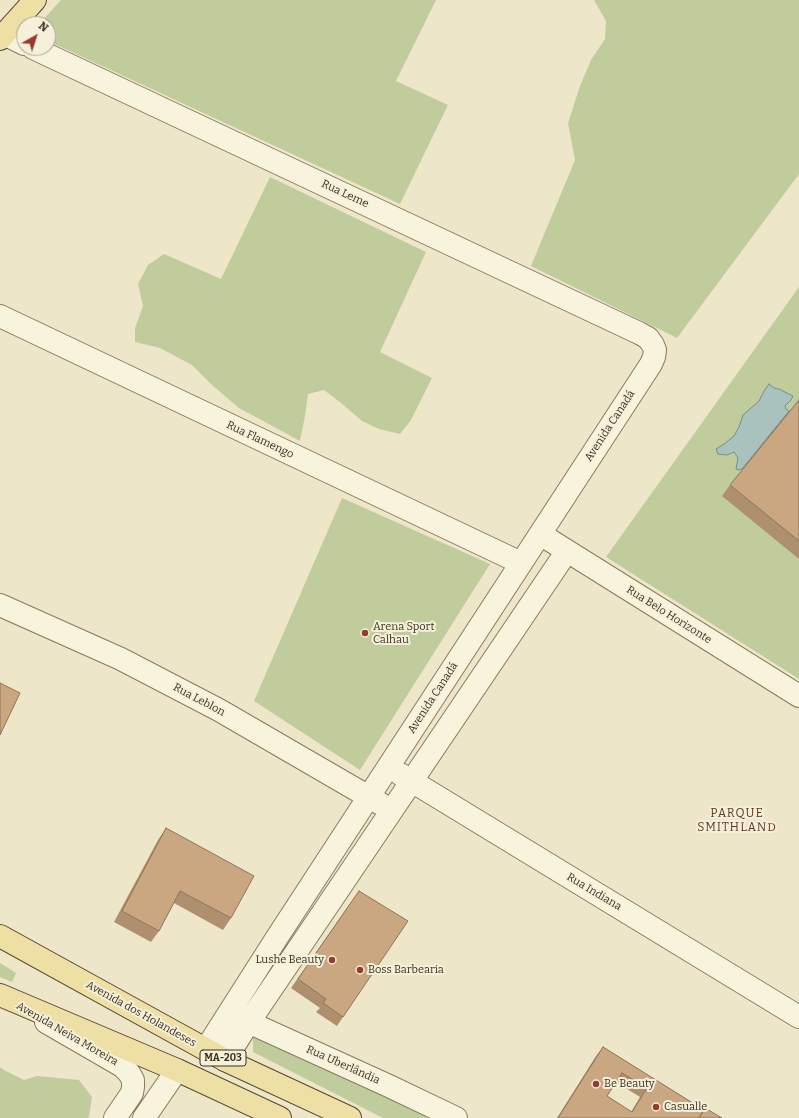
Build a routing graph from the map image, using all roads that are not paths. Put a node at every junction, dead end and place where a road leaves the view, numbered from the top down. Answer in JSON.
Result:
{"nodes":[{"id":1,"x":35,"y":0,"type":"edge"},
{"id":2,"x":2,"y":37,"type":"edge"},
{"id":3,"x":16,"y":41,"type":"edge"},
{"id":4,"x":50,"y":56,"type":"edge"},
{"id":5,"x":0,"y":316,"type":"edge"},
{"id":6,"x":653,"y":345,"type":"joint"},
{"id":7,"x":540,"y":534,"type":"junction"},
{"id":8,"x":567,"y":551,"type":"junction"},
{"id":9,"x":521,"y":563,"type":"junction"},
{"id":10,"x":0,"y":604,"type":"edge"},
{"id":11,"x":799,"y":696,"type":"edge"},
{"id":12,"x":388,"y":767,"type":"junction"},
{"id":13,"x":412,"y":781,"type":"junction"},
{"id":14,"x":369,"y":797,"type":"junction"},
{"id":15,"x":391,"y":810,"type":"junction"},
{"id":16,"x":0,"y":936,"type":"edge"},
{"id":17,"x":0,"y":996,"type":"edge"},
{"id":18,"x":229,"y":1013,"type":"junction"},
{"id":19,"x":799,"y":1017,"type":"edge"},
{"id":20,"x":249,"y":1022,"type":"junction"},
{"id":21,"x":206,"y":1049,"type":"junction"},
{"id":22,"x":226,"y":1060,"type":"junction"},
{"id":23,"x":177,"y":1070,"type":"junction"},
{"id":24,"x":268,"y":1115,"type":"edge"},
{"id":25,"x":115,"y":1118,"type":"edge"},
{"id":26,"x":144,"y":1118,"type":"edge"},
{"id":27,"x":350,"y":1118,"type":"edge"},
{"id":28,"x":456,"y":1118,"type":"edge"}],
"edges":[{"from":1,"to":2,"type":"main road"},
{"from":2,"to":3,"type":"street"},
{"from":4,"to":6,"type":"street","name":"Rua Leme"},
{"from":5,"to":9,"type":"street","name":"Rua Flamengo"},
{"from":6,"to":7,"type":"street","name":"Avenida Canadá"},
{"from":7,"to":8,"type":"street","name":"Rua Belo Horizonte"},
{"from":7,"to":9,"type":"street","name":"Avenida Canadá"},
{"from":8,"to":11,"type":"street","name":"Rua Belo Horizonte"},
{"from":8,"to":13,"type":"street"},
{"from":9,"to":12,"type":"street","name":"Avenida Canadá"},
{"from":10,"to":14,"type":"street","name":"Rua Leblon"},
{"from":12,"to":13,"type":"street","name":"Rua Indiana"},
{"from":12,"to":14,"type":"street","name":"Avenida Canadá"},
{"from":13,"to":15,"type":"street"},
{"from":13,"to":19,"type":"street","name":"Rua Indiana"},
{"from":14,"to":15,"type":"street","name":"Rua Leblon"},
{"from":14,"to":18,"type":"street","name":"Avenida Canadá"},
{"from":15,"to":20,"type":"street"},
{"from":16,"to":21,"type":"main road","name":"Avenida dos Holandeses","number":"MA-203"},
{"from":17,"to":23,"type":"main road","number":"MA-203"},
{"from":17,"to":25,"type":"street","name":"Avenida Neiva Moreira"},
{"from":18,"to":20,"type":"street","name":"Rua Uberlândia"},
{"from":18,"to":21,"type":"street","name":"Avenida Canadá"},
{"from":20,"to":22,"type":"street"},
{"from":20,"to":28,"type":"street","name":"Rua Uberlândia"},
{"from":21,"to":22,"type":"main road","name":"Avenida dos Holandeses","number":"MA-203"},
{"from":22,"to":27,"type":"main road","name":"Avenida dos Holandeses","number":"MA-203"},
{"from":23,"to":24,"type":"main road","number":"MA-203"},
{"from":23,"to":26,"type":"street"}]}
